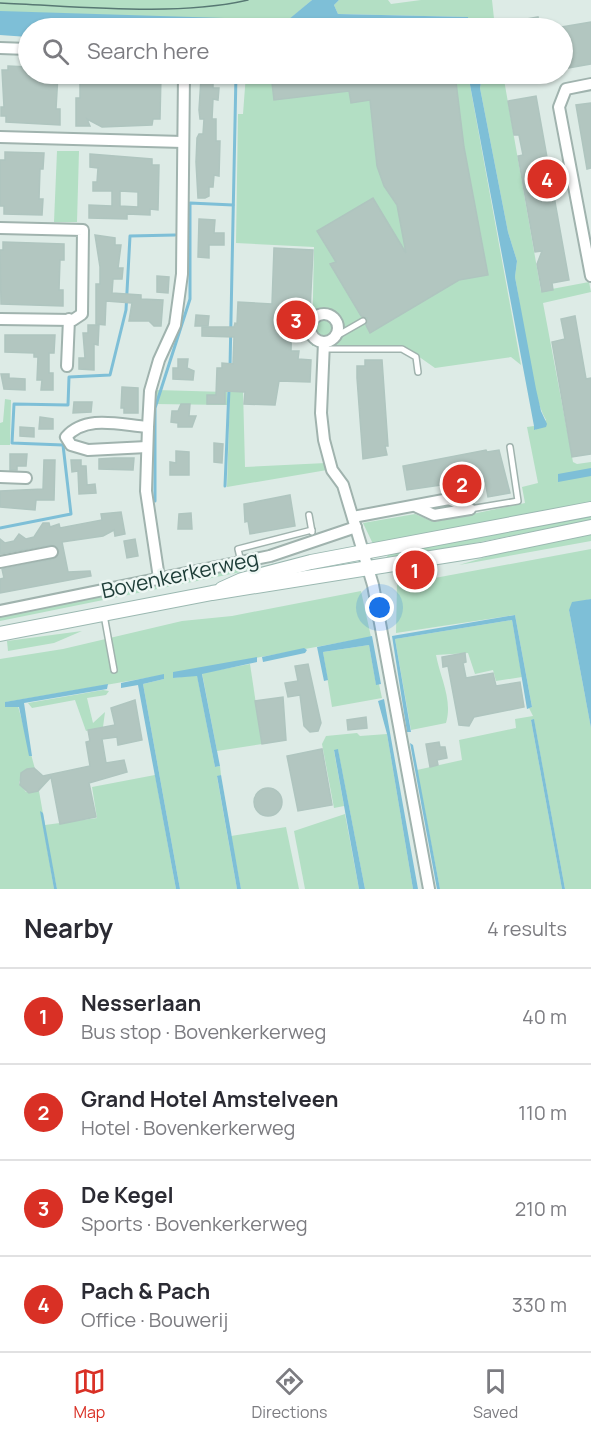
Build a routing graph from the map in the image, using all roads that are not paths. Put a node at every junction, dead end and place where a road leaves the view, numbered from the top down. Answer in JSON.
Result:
{"nodes":[{"id":1,"x":0,"y":48,"type":"edge"},
{"id":2,"x":18,"y":49,"type":"edge"},
{"id":3,"x":184,"y":84,"type":"edge"},
{"id":4,"x":591,"y":84,"type":"edge"},
{"id":5,"x":0,"y":137,"type":"edge"},
{"id":6,"x":183,"y":142,"type":"junction"},
{"id":7,"x":0,"y":228,"type":"edge"},
{"id":8,"x":591,"y":276,"type":"edge"},
{"id":9,"x":0,"y":319,"type":"edge"},
{"id":10,"x":69,"y":320,"type":"junction"},
{"id":11,"x":363,"y":321,"type":"dead end"},
{"id":12,"x":335,"y":337,"type":"junction"},
{"id":13,"x":324,"y":345,"type":"junction"},
{"id":14,"x":67,"y":366,"type":"dead end"},
{"id":15,"x":418,"y":372,"type":"dead end"},
{"id":16,"x":147,"y":427,"type":"junction"},
{"id":17,"x":147,"y":447,"type":"junction"},
{"id":18,"x":510,"y":447,"type":"dead end"},
{"id":19,"x":0,"y":477,"type":"edge"},
{"id":20,"x":26,"y":478,"type":"dead end"},
{"id":21,"x":470,"y":509,"type":"joint"},
{"id":22,"x":591,"y":509,"type":"edge"},
{"id":23,"x":309,"y":515,"type":"dead end"},
{"id":24,"x":355,"y":522,"type":"junction"},
{"id":25,"x":591,"y":527,"type":"edge"},
{"id":26,"x":312,"y":530,"type":"junction"},
{"id":27,"x":315,"y":542,"type":"junction"},
{"id":28,"x":364,"y":550,"type":"junction"},
{"id":29,"x":52,"y":552,"type":"dead end"},
{"id":30,"x":0,"y":562,"type":"edge"},
{"id":31,"x":241,"y":562,"type":"junction"},
{"id":32,"x":368,"y":569,"type":"junction"},
{"id":33,"x":159,"y":578,"type":"junction"},
{"id":34,"x":212,"y":593,"type":"junction"},
{"id":35,"x":0,"y":611,"type":"edge"},
{"id":36,"x":104,"y":615,"type":"junction"},
{"id":37,"x":0,"y":632,"type":"edge"},
{"id":38,"x":114,"y":670,"type":"dead end"},
{"id":39,"x":429,"y":889,"type":"edge"}],
"edges":[{"from":1,"to":2,"type":"street"},
{"from":3,"to":6,"type":"street"},
{"from":4,"to":8,"type":"street"},
{"from":5,"to":6,"type":"street"},
{"from":6,"to":16,"type":"street"},
{"from":7,"to":10,"type":"street"},
{"from":9,"to":10,"type":"street"},
{"from":10,"to":14,"type":"street"},
{"from":11,"to":12,"type":"lane"},
{"from":12,"to":13,"type":"street"},
{"from":12,"to":13,"type":"street"},
{"from":13,"to":15,"type":"lane"},
{"from":13,"to":24,"type":"street"},
{"from":16,"to":17,"type":"street"},
{"from":16,"to":17,"type":"street"},
{"from":17,"to":33,"type":"street"},
{"from":18,"to":21,"type":"lane"},
{"from":19,"to":20,"type":"street"},
{"from":21,"to":24,"type":"street","name":"Bovenkerkerweg"},
{"from":22,"to":28,"type":"main road","name":"Bovenkerkerweg"},
{"from":23,"to":26,"type":"lane"},
{"from":24,"to":27,"type":"street","name":"Bovenkerkerweg"},
{"from":24,"to":28,"type":"street"},
{"from":25,"to":32,"type":"main road","name":"Bovenkerkerweg"},
{"from":26,"to":27,"type":"lane"},
{"from":26,"to":31,"type":"lane"},
{"from":27,"to":31,"type":"street","name":"Bovenkerkerweg"},
{"from":28,"to":32,"type":"street"},
{"from":28,"to":34,"type":"main road","name":"Bovenkerkerweg"},
{"from":29,"to":30,"type":"street"},
{"from":31,"to":33,"type":"street","name":"Bovenkerkerweg"},
{"from":32,"to":34,"type":"main road","name":"Bovenkerkerweg"},
{"from":32,"to":39,"type":"street"},
{"from":33,"to":35,"type":"street","name":"Bovenkerkerweg"},
{"from":34,"to":36,"type":"main road","name":"Bovenkerkerweg"},
{"from":36,"to":37,"type":"main road","name":"Bovenkerkerweg"},
{"from":36,"to":38,"type":"lane"}]}
